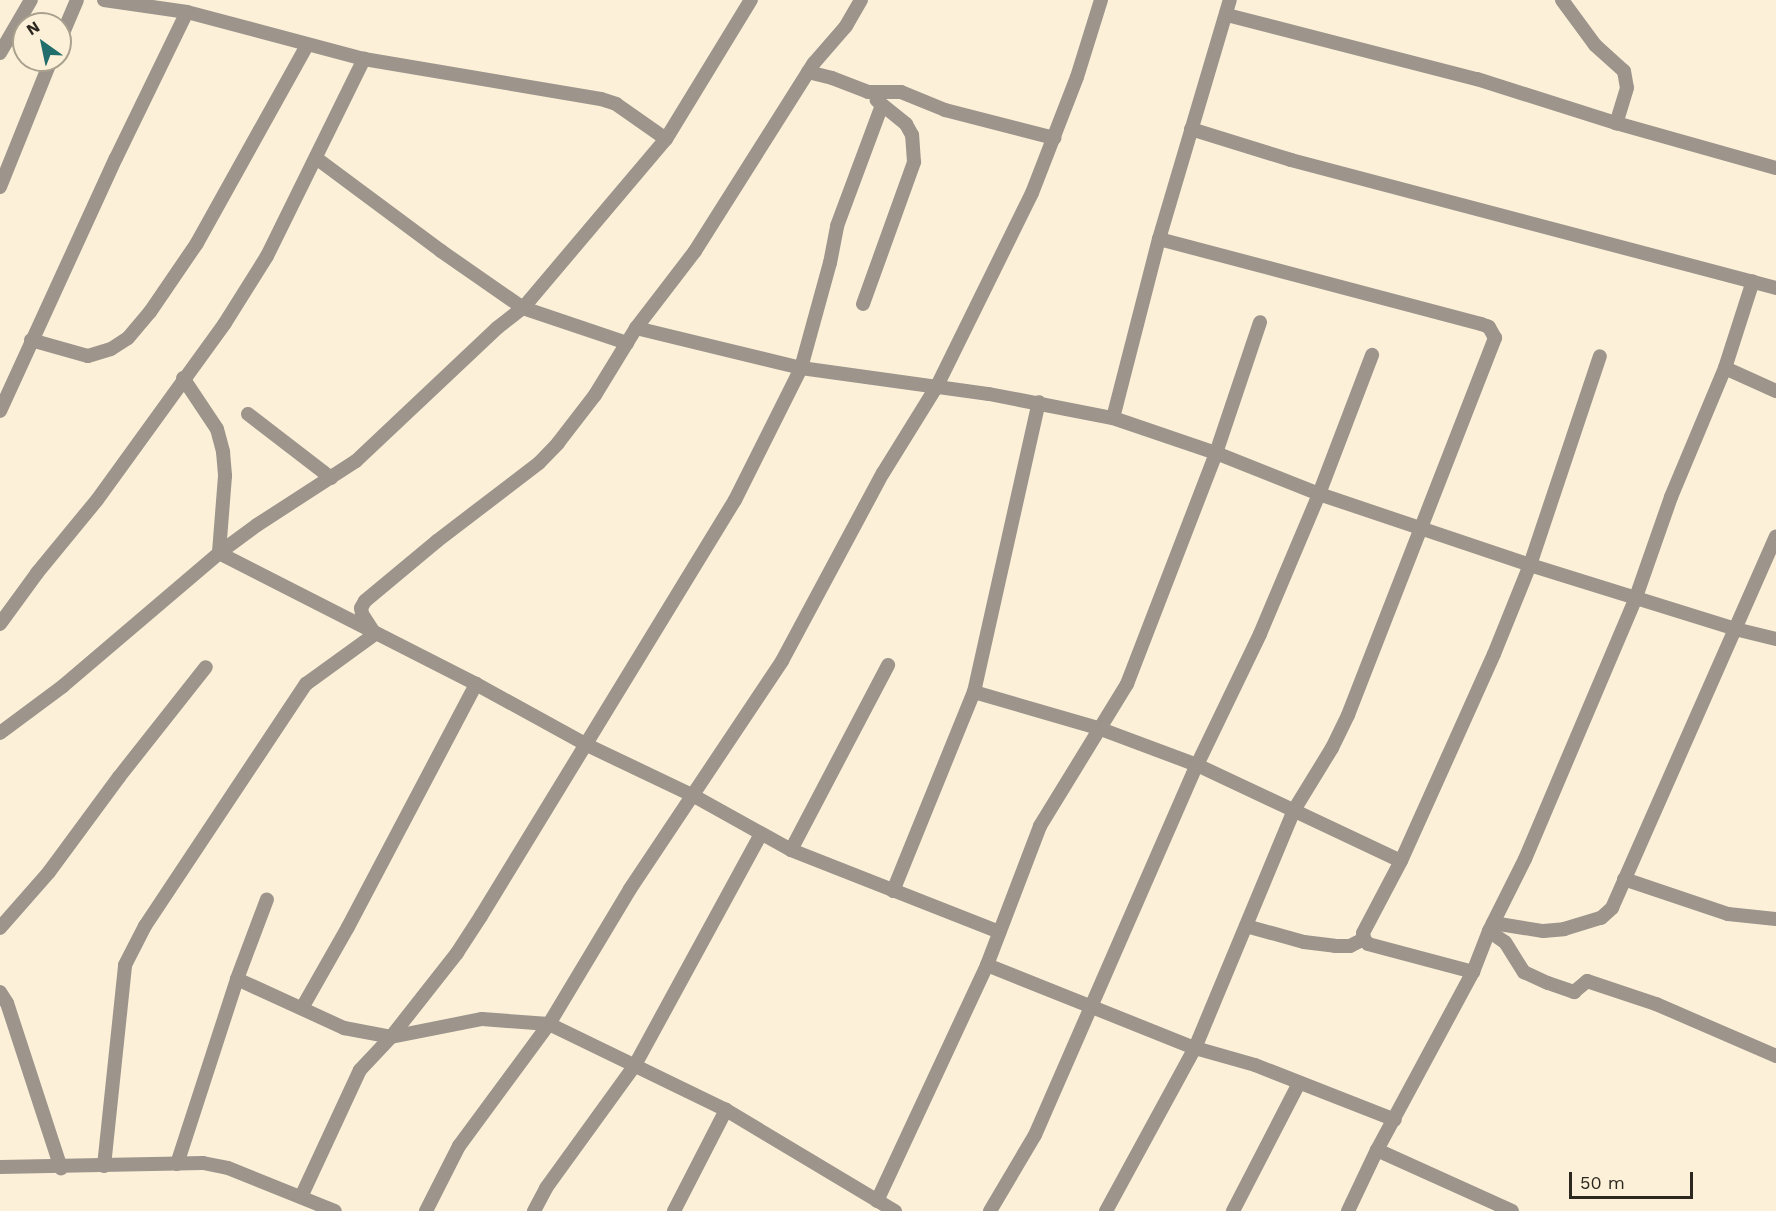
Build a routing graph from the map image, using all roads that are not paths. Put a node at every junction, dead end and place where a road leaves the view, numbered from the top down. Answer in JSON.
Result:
{"nodes":[{"id":1,"x":31,"y":0,"type":"edge"},
{"id":2,"x":749,"y":0,"type":"edge"},
{"id":3,"x":861,"y":0,"type":"edge"},
{"id":4,"x":1101,"y":0,"type":"edge"},
{"id":5,"x":1230,"y":0,"type":"edge"},
{"id":6,"x":1562,"y":0,"type":"edge"},
{"id":7,"x":112,"y":1,"type":"edge"},
{"id":8,"x":187,"y":12,"type":"junction"},
{"id":9,"x":1227,"y":15,"type":"junction"},
{"id":10,"x":307,"y":45,"type":"junction"},
{"id":11,"x":0,"y":53,"type":"edge"},
{"id":12,"x":820,"y":55,"type":"junction"},
{"id":13,"x":364,"y":59,"type":"junction"},
{"id":14,"x":46,"y":72,"type":"edge"},
{"id":15,"x":808,"y":72,"type":"junction"},
{"id":16,"x":832,"y":78,"type":"junction"},
{"id":17,"x":868,"y":92,"type":"junction"},
{"id":18,"x":882,"y":105,"type":"junction"},
{"id":19,"x":1616,"y":123,"type":"junction"},
{"id":20,"x":1191,"y":129,"type":"junction"},
{"id":21,"x":1054,"y":138,"type":"junction"},
{"id":22,"x":666,"y":139,"type":"junction"},
{"id":23,"x":316,"y":158,"type":"junction"},
{"id":24,"x":1776,"y":168,"type":"edge"},
{"id":25,"x":0,"y":187,"type":"edge"},
{"id":26,"x":1159,"y":239,"type":"junction"},
{"id":27,"x":1753,"y":281,"type":"junction"},
{"id":28,"x":1776,"y":288,"type":"edge"},
{"id":29,"x":863,"y":304,"type":"dead end"},
{"id":30,"x":524,"y":308,"type":"junction"},
{"id":31,"x":1260,"y":322,"type":"dead end"},
{"id":32,"x":636,"y":328,"type":"junction"},
{"id":33,"x":31,"y":340,"type":"junction"},
{"id":34,"x":627,"y":343,"type":"junction"},
{"id":35,"x":1372,"y":355,"type":"dead end"},
{"id":36,"x":1600,"y":356,"type":"dead end"},
{"id":37,"x":801,"y":368,"type":"junction"},
{"id":38,"x":1725,"y":368,"type":"junction"},
{"id":39,"x":183,"y":378,"type":"junction"},
{"id":40,"x":937,"y":387,"type":"junction"},
{"id":41,"x":1776,"y":390,"type":"edge"},
{"id":42,"x":1039,"y":402,"type":"junction"},
{"id":43,"x":0,"y":411,"type":"edge"},
{"id":44,"x":248,"y":414,"type":"dead end"},
{"id":45,"x":1113,"y":418,"type":"junction"},
{"id":46,"x":1216,"y":453,"type":"junction"},
{"id":47,"x":331,"y":478,"type":"junction"},
{"id":48,"x":1319,"y":494,"type":"junction"},
{"id":49,"x":1422,"y":529,"type":"junction"},
{"id":50,"x":1776,"y":537,"type":"edge"},
{"id":51,"x":219,"y":554,"type":"junction"},
{"id":52,"x":1530,"y":565,"type":"junction"},
{"id":53,"x":1636,"y":597,"type":"junction"},
{"id":54,"x":0,"y":624,"type":"edge"},
{"id":55,"x":1735,"y":629,"type":"junction"},
{"id":56,"x":375,"y":634,"type":"junction"},
{"id":57,"x":1776,"y":639,"type":"edge"},
{"id":58,"x":888,"y":665,"type":"dead end"},
{"id":59,"x":206,"y":667,"type":"dead end"},
{"id":60,"x":476,"y":684,"type":"junction"},
{"id":61,"x":974,"y":692,"type":"junction"},
{"id":62,"x":1098,"y":728,"type":"junction"},
{"id":63,"x":0,"y":733,"type":"edge"},
{"id":64,"x":587,"y":745,"type":"junction"},
{"id":65,"x":1197,"y":765,"type":"junction"},
{"id":66,"x":694,"y":796,"type":"junction"},
{"id":67,"x":1294,"y":810,"type":"junction"},
{"id":68,"x":761,"y":834,"type":"junction"},
{"id":69,"x":791,"y":850,"type":"junction"},
{"id":70,"x":1401,"y":861,"type":"junction"},
{"id":71,"x":1624,"y":879,"type":"junction"},
{"id":72,"x":893,"y":891,"type":"junction"},
{"id":73,"x":267,"y":899,"type":"dead end"},
{"id":74,"x":1776,"y":920,"type":"edge"},
{"id":75,"x":1246,"y":926,"type":"junction"},
{"id":76,"x":1491,"y":927,"type":"junction"},
{"id":77,"x":0,"y":928,"type":"edge"},
{"id":78,"x":999,"y":933,"type":"junction"},
{"id":79,"x":1364,"y":939,"type":"junction"},
{"id":80,"x":987,"y":965,"type":"junction"},
{"id":81,"x":1473,"y":972,"type":"junction"},
{"id":82,"x":237,"y":979,"type":"junction"},
{"id":83,"x":0,"y":992,"type":"edge"},
{"id":84,"x":302,"y":1008,"type":"junction"},
{"id":85,"x":1090,"y":1008,"type":"junction"},
{"id":86,"x":549,"y":1024,"type":"junction"},
{"id":87,"x":391,"y":1037,"type":"junction"},
{"id":88,"x":1195,"y":1048,"type":"junction"},
{"id":89,"x":1776,"y":1056,"type":"edge"},
{"id":90,"x":635,"y":1065,"type":"junction"},
{"id":91,"x":1299,"y":1083,"type":"junction"},
{"id":92,"x":726,"y":1110,"type":"junction"},
{"id":93,"x":1395,"y":1120,"type":"junction"},
{"id":94,"x":1377,"y":1150,"type":"junction"},
{"id":95,"x":177,"y":1164,"type":"junction"},
{"id":96,"x":104,"y":1166,"type":"junction"},
{"id":97,"x":0,"y":1167,"type":"edge"},
{"id":98,"x":61,"y":1168,"type":"junction"},
{"id":99,"x":301,"y":1197,"type":"junction"},
{"id":100,"x":877,"y":1201,"type":"junction"},
{"id":101,"x":335,"y":1211,"type":"edge"},
{"id":102,"x":426,"y":1211,"type":"edge"},
{"id":103,"x":534,"y":1211,"type":"edge"},
{"id":104,"x":674,"y":1211,"type":"edge"},
{"id":105,"x":894,"y":1211,"type":"edge"},
{"id":106,"x":990,"y":1211,"type":"edge"},
{"id":107,"x":1106,"y":1211,"type":"edge"},
{"id":108,"x":1233,"y":1211,"type":"edge"},
{"id":109,"x":1348,"y":1211,"type":"edge"},
{"id":110,"x":1512,"y":1211,"type":"edge"}],
"edges":[{"from":1,"to":11,"type":"street"},
{"from":2,"to":22,"type":"street"},
{"from":3,"to":12,"type":"street"},
{"from":4,"to":21,"type":"street"},
{"from":5,"to":9,"type":"street"},
{"from":6,"to":19,"type":"street"},
{"from":7,"to":8,"type":"street"},
{"from":8,"to":10,"type":"street"},
{"from":8,"to":33,"type":"street"},
{"from":9,"to":19,"type":"street"},
{"from":9,"to":20,"type":"street"},
{"from":10,"to":13,"type":"street"},
{"from":10,"to":33,"type":"street"},
{"from":12,"to":15,"type":"street"},
{"from":12,"to":16,"type":"street"},
{"from":13,"to":22,"type":"street"},
{"from":13,"to":23,"type":"street"},
{"from":14,"to":25,"type":"street"},
{"from":15,"to":16,"type":"street"},
{"from":15,"to":32,"type":"street"},
{"from":16,"to":17,"type":"street"},
{"from":17,"to":18,"type":"street"},
{"from":17,"to":21,"type":"street"},
{"from":18,"to":29,"type":"street"},
{"from":18,"to":37,"type":"street"},
{"from":19,"to":24,"type":"street"},
{"from":20,"to":26,"type":"street"},
{"from":20,"to":27,"type":"street"},
{"from":21,"to":40,"type":"street"},
{"from":22,"to":30,"type":"street"},
{"from":23,"to":30,"type":"street"},
{"from":23,"to":39,"type":"street"},
{"from":26,"to":45,"type":"street"},
{"from":26,"to":49,"type":"street"},
{"from":27,"to":28,"type":"street"},
{"from":27,"to":38,"type":"street"},
{"from":30,"to":34,"type":"street"},
{"from":30,"to":47,"type":"street"},
{"from":31,"to":46,"type":"street"},
{"from":32,"to":34,"type":"street"},
{"from":32,"to":37,"type":"street"},
{"from":33,"to":43,"type":"street"},
{"from":34,"to":56,"type":"street"},
{"from":35,"to":48,"type":"street"},
{"from":36,"to":52,"type":"street"},
{"from":37,"to":40,"type":"street"},
{"from":37,"to":64,"type":"street"},
{"from":38,"to":41,"type":"street"},
{"from":38,"to":53,"type":"street"},
{"from":39,"to":51,"type":"street"},
{"from":39,"to":54,"type":"street"},
{"from":40,"to":42,"type":"street"},
{"from":40,"to":66,"type":"street"},
{"from":42,"to":45,"type":"street"},
{"from":42,"to":61,"type":"street"},
{"from":44,"to":47,"type":"street"},
{"from":45,"to":46,"type":"street"},
{"from":46,"to":48,"type":"street"},
{"from":46,"to":62,"type":"street"},
{"from":47,"to":51,"type":"street"},
{"from":48,"to":49,"type":"street"},
{"from":48,"to":65,"type":"street"},
{"from":49,"to":52,"type":"street"},
{"from":49,"to":67,"type":"street"},
{"from":50,"to":55,"type":"street"},
{"from":51,"to":56,"type":"street"},
{"from":51,"to":63,"type":"street"},
{"from":52,"to":53,"type":"street"},
{"from":52,"to":70,"type":"street"},
{"from":53,"to":55,"type":"street"},
{"from":53,"to":76,"type":"street"},
{"from":55,"to":57,"type":"street"},
{"from":55,"to":71,"type":"street"},
{"from":56,"to":60,"type":"street"},
{"from":56,"to":96,"type":"street"},
{"from":58,"to":69,"type":"street"},
{"from":59,"to":77,"type":"street"},
{"from":60,"to":64,"type":"street"},
{"from":60,"to":84,"type":"street"},
{"from":61,"to":62,"type":"street"},
{"from":61,"to":72,"type":"street"},
{"from":62,"to":65,"type":"street"},
{"from":62,"to":78,"type":"street"},
{"from":64,"to":66,"type":"street"},
{"from":64,"to":87,"type":"street"},
{"from":65,"to":67,"type":"street"},
{"from":65,"to":85,"type":"street"},
{"from":66,"to":68,"type":"street"},
{"from":66,"to":86,"type":"street"},
{"from":67,"to":70,"type":"street"},
{"from":67,"to":75,"type":"street"},
{"from":68,"to":69,"type":"street"},
{"from":68,"to":90,"type":"street"},
{"from":69,"to":72,"type":"street"},
{"from":70,"to":79,"type":"street"},
{"from":71,"to":74,"type":"street"},
{"from":71,"to":76,"type":"street"},
{"from":72,"to":78,"type":"street"},
{"from":73,"to":82,"type":"street"},
{"from":75,"to":79,"type":"street"},
{"from":75,"to":88,"type":"street"},
{"from":76,"to":81,"type":"street"},
{"from":76,"to":89,"type":"street"},
{"from":78,"to":80,"type":"street"},
{"from":79,"to":81,"type":"street"},
{"from":80,"to":85,"type":"street"},
{"from":80,"to":100,"type":"street"},
{"from":81,"to":93,"type":"street"},
{"from":82,"to":84,"type":"street"},
{"from":82,"to":95,"type":"street"},
{"from":83,"to":98,"type":"street"},
{"from":84,"to":87,"type":"street"},
{"from":85,"to":88,"type":"street"},
{"from":85,"to":106,"type":"street"},
{"from":86,"to":87,"type":"street"},
{"from":86,"to":90,"type":"street"},
{"from":86,"to":102,"type":"street"},
{"from":87,"to":99,"type":"street"},
{"from":88,"to":91,"type":"street"},
{"from":88,"to":107,"type":"street"},
{"from":90,"to":92,"type":"street"},
{"from":90,"to":103,"type":"street"},
{"from":91,"to":93,"type":"street"},
{"from":91,"to":108,"type":"street"},
{"from":92,"to":100,"type":"street"},
{"from":92,"to":104,"type":"street"},
{"from":93,"to":94,"type":"street"},
{"from":94,"to":109,"type":"street"},
{"from":94,"to":110,"type":"street"},
{"from":95,"to":96,"type":"street"},
{"from":95,"to":99,"type":"street"},
{"from":96,"to":98,"type":"street"},
{"from":97,"to":98,"type":"street"},
{"from":99,"to":101,"type":"street"},
{"from":100,"to":105,"type":"street"}]}
